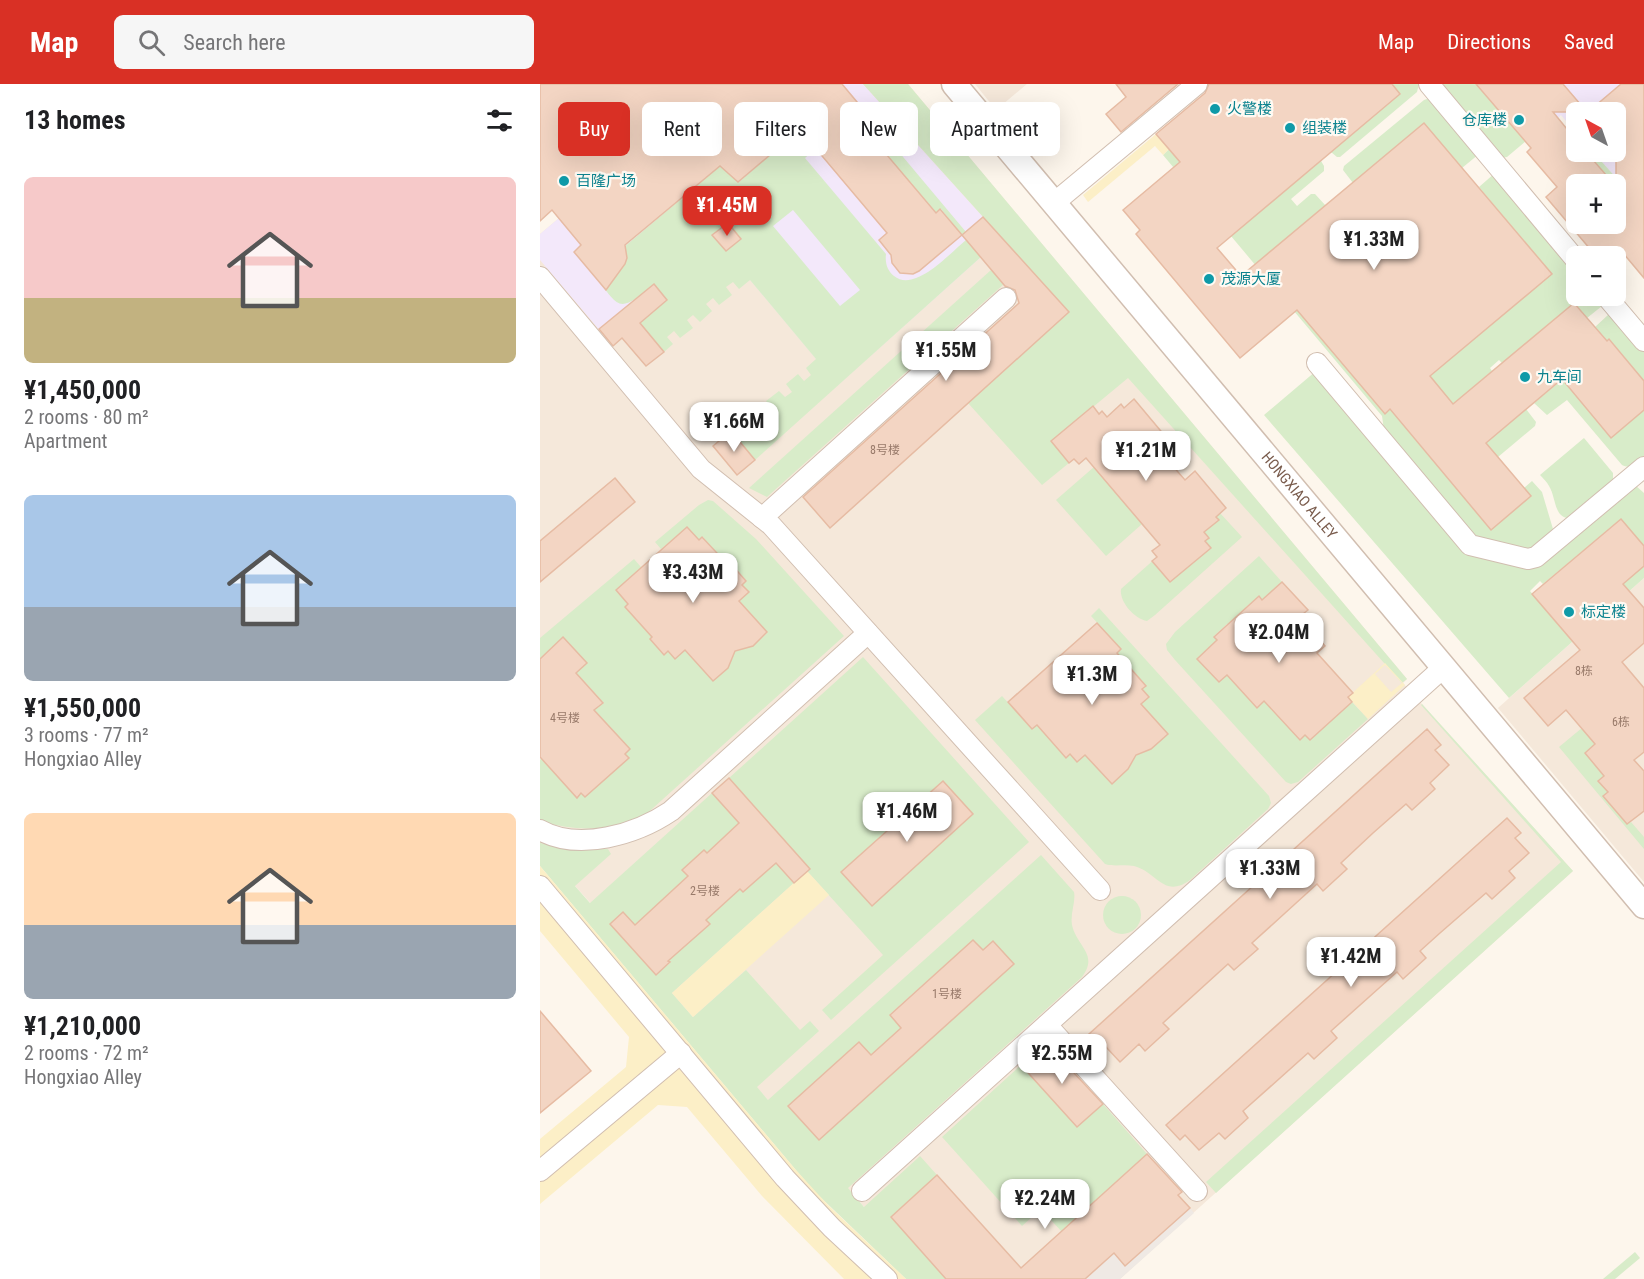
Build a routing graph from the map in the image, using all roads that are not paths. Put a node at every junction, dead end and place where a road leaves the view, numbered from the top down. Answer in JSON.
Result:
{"nodes":[{"id":1,"x":954,"y":84,"type":"edge"},
{"id":2,"x":1197,"y":84,"type":"edge"},
{"id":3,"x":1429,"y":84,"type":"edge"},
{"id":4,"x":1054,"y":203,"type":"junction"},
{"id":5,"x":1566,"y":248,"type":"edge"},
{"id":6,"x":540,"y":277,"type":"edge"},
{"id":7,"x":1006,"y":298,"type":"dead end"},
{"id":8,"x":1614,"y":306,"type":"edge"},
{"id":9,"x":1644,"y":341,"type":"edge"},
{"id":10,"x":1317,"y":363,"type":"dead end"},
{"id":11,"x":1644,"y":467,"type":"edge"},
{"id":12,"x":762,"y":518,"type":"junction"},
{"id":13,"x":868,"y":633,"type":"junction"},
{"id":14,"x":1444,"y":668,"type":"junction"},
{"id":15,"x":540,"y":830,"type":"edge"},
{"id":16,"x":540,"y":886,"type":"edge"},
{"id":17,"x":1100,"y":890,"type":"dead end"},
{"id":18,"x":1644,"y":906,"type":"edge"},
{"id":19,"x":1047,"y":1025,"type":"junction"},
{"id":20,"x":681,"y":1053,"type":"junction"},
{"id":21,"x":540,"y":1171,"type":"edge"},
{"id":22,"x":862,"y":1191,"type":"dead end"},
{"id":23,"x":1197,"y":1191,"type":"dead end"},
{"id":24,"x":887,"y":1279,"type":"edge"}],
"edges":[{"from":1,"to":4,"type":"street","name":"HONGXIAO ALLEY"},
{"from":2,"to":4,"type":"street"},
{"from":3,"to":5,"type":"street"},
{"from":4,"to":14,"type":"street","name":"HONGXIAO ALLEY"},
{"from":6,"to":12,"type":"street"},
{"from":7,"to":12,"type":"street"},
{"from":8,"to":9,"type":"street"},
{"from":10,"to":11,"type":"street"},
{"from":12,"to":13,"type":"street"},
{"from":13,"to":15,"type":"street"},
{"from":13,"to":17,"type":"street"},
{"from":14,"to":18,"type":"street","name":"HONGXIAO ALLEY"},
{"from":14,"to":19,"type":"street"},
{"from":16,"to":20,"type":"street"},
{"from":19,"to":22,"type":"street"},
{"from":19,"to":23,"type":"street"},
{"from":20,"to":21,"type":"street"},
{"from":20,"to":24,"type":"street"}]}
